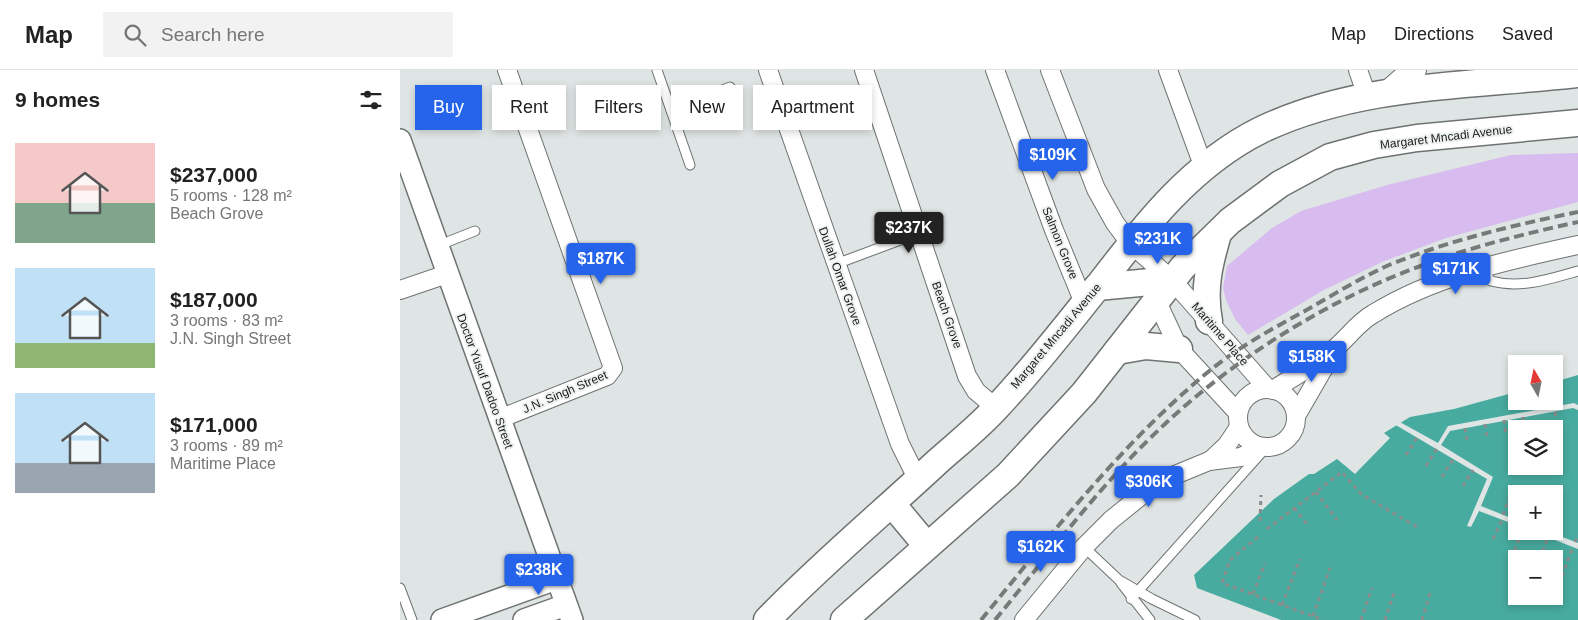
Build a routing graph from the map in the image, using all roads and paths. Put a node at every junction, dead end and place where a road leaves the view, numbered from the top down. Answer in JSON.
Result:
{"nodes":[{"id":1,"x":507,"y":70,"type":"edge"},
{"id":2,"x":657,"y":70,"type":"edge"},
{"id":3,"x":768,"y":70,"type":"edge"},
{"id":4,"x":994,"y":70,"type":"edge"},
{"id":5,"x":1050,"y":70,"type":"edge"},
{"id":6,"x":1168,"y":70,"type":"edge"},
{"id":7,"x":1358,"y":70,"type":"edge"},
{"id":8,"x":1414,"y":70,"type":"edge"},
{"id":9,"x":867,"y":71,"type":"edge"},
{"id":10,"x":1545,"y":74,"type":"edge"},
{"id":11,"x":1578,"y":74,"type":"edge"},
{"id":12,"x":1378,"y":94,"type":"junction"},
{"id":13,"x":1578,"y":94,"type":"edge"},
{"id":14,"x":671,"y":110,"type":"edge"},
{"id":15,"x":1578,"y":123,"type":"edge"},
{"id":16,"x":678,"y":130,"type":"edge"},
{"id":17,"x":400,"y":140,"type":"edge"},
{"id":18,"x":690,"y":165,"type":"dead end"},
{"id":19,"x":1204,"y":168,"type":"junction"},
{"id":20,"x":475,"y":231,"type":"dead end"},
{"id":21,"x":1219,"y":231,"type":"junction"},
{"id":22,"x":919,"y":233,"type":"junction"},
{"id":23,"x":1130,"y":243,"type":"junction"},
{"id":24,"x":1578,"y":245,"type":"edge"},
{"id":25,"x":437,"y":246,"type":"junction"},
{"id":26,"x":836,"y":264,"type":"junction"},
{"id":27,"x":1482,"y":269,"type":"junction"},
{"id":28,"x":1578,"y":271,"type":"edge"},
{"id":29,"x":447,"y":274,"type":"junction"},
{"id":30,"x":1159,"y":287,"type":"junction"},
{"id":31,"x":400,"y":290,"type":"edge"},
{"id":32,"x":1090,"y":295,"type":"junction"},
{"id":33,"x":1209,"y":321,"type":"junction"},
{"id":34,"x":1179,"y":349,"type":"junction"},
{"id":35,"x":1334,"y":349,"type":"junction"},
{"id":36,"x":1117,"y":351,"type":"junction"},
{"id":37,"x":1270,"y":389,"type":"junction"},
{"id":38,"x":996,"y":408,"type":"junction"},
{"id":39,"x":1555,"y":412,"type":"dead end"},
{"id":40,"x":1296,"y":416,"type":"junction"},
{"id":41,"x":1523,"y":417,"type":"dead end"},
{"id":42,"x":499,"y":419,"type":"junction"},
{"id":43,"x":1238,"y":420,"type":"junction"},
{"id":44,"x":1504,"y":420,"type":"dead end"},
{"id":45,"x":1523,"y":420,"type":"edge"},
{"id":46,"x":1556,"y":420,"type":"edge"},
{"id":47,"x":1485,"y":424,"type":"dead end"},
{"id":48,"x":1465,"y":428,"type":"dead end"},
{"id":49,"x":1418,"y":436,"type":"dead end"},
{"id":50,"x":1487,"y":436,"type":"dead end"},
{"id":51,"x":1506,"y":436,"type":"dead end"},
{"id":52,"x":1467,"y":440,"type":"dead end"},
{"id":53,"x":1263,"y":447,"type":"junction"},
{"id":54,"x":1437,"y":448,"type":"dead end"},
{"id":55,"x":1406,"y":455,"type":"dead end"},
{"id":56,"x":1454,"y":458,"type":"dead end"},
{"id":57,"x":1209,"y":461,"type":"junction"},
{"id":58,"x":1426,"y":466,"type":"dead end"},
{"id":59,"x":1473,"y":470,"type":"dead end"},
{"id":60,"x":1442,"y":477,"type":"dead end"},
{"id":61,"x":918,"y":480,"type":"junction"},
{"id":62,"x":1463,"y":486,"type":"dead end"},
{"id":63,"x":1316,"y":492,"type":"junction"},
{"id":64,"x":1261,"y":495,"type":"dead end"},
{"id":65,"x":1508,"y":501,"type":"edge"},
{"id":66,"x":892,"y":504,"type":"junction"},
{"id":67,"x":1294,"y":508,"type":"junction"},
{"id":68,"x":1503,"y":515,"type":"dead end"},
{"id":69,"x":1260,"y":520,"type":"dead end"},
{"id":70,"x":1337,"y":520,"type":"dead end"},
{"id":71,"x":1502,"y":520,"type":"dead end"},
{"id":72,"x":1307,"y":524,"type":"dead end"},
{"id":73,"x":1417,"y":527,"type":"dead end"},
{"id":74,"x":1267,"y":529,"type":"dead end"},
{"id":75,"x":1578,"y":534,"type":"edge"},
{"id":76,"x":1258,"y":537,"type":"dead end"},
{"id":77,"x":1493,"y":539,"type":"dead end"},
{"id":78,"x":1575,"y":542,"type":"dead end"},
{"id":79,"x":928,"y":546,"type":"junction"},
{"id":80,"x":1084,"y":547,"type":"junction"},
{"id":81,"x":1573,"y":547,"type":"dead end"},
{"id":82,"x":1300,"y":559,"type":"dead end"},
{"id":83,"x":1265,"y":563,"type":"dead end"},
{"id":84,"x":1330,"y":568,"type":"dead end"},
{"id":85,"x":1563,"y":573,"type":"edge"},
{"id":86,"x":556,"y":579,"type":"junction"},
{"id":87,"x":1119,"y":580,"type":"junction"},
{"id":88,"x":400,"y":588,"type":"edge"},
{"id":89,"x":1372,"y":588,"type":"dead end"},
{"id":90,"x":1138,"y":591,"type":"junction"},
{"id":91,"x":1394,"y":593,"type":"dead end"},
{"id":92,"x":1430,"y":593,"type":"dead end"},
{"id":93,"x":1253,"y":594,"type":"junction"},
{"id":94,"x":1131,"y":599,"type":"junction"},
{"id":95,"x":1282,"y":605,"type":"junction"},
{"id":96,"x":569,"y":613,"type":"edge"},
{"id":97,"x":1313,"y":616,"type":"junction"},
{"id":98,"x":412,"y":620,"type":"edge"},
{"id":99,"x":442,"y":620,"type":"edge"},
{"id":100,"x":524,"y":620,"type":"edge"},
{"id":101,"x":767,"y":620,"type":"edge"},
{"id":102,"x":844,"y":620,"type":"edge"},
{"id":103,"x":1024,"y":620,"type":"edge"},
{"id":104,"x":1150,"y":620,"type":"edge"},
{"id":105,"x":1195,"y":620,"type":"edge"},
{"id":106,"x":1324,"y":620,"type":"edge"},
{"id":107,"x":1361,"y":620,"type":"edge"},
{"id":108,"x":1385,"y":620,"type":"edge"},
{"id":109,"x":1422,"y":620,"type":"edge"}],
"edges":[{"from":1,"to":42,"type":"street","name":"J.N. Singh Street"},
{"from":2,"to":14,"type":"lane"},
{"from":3,"to":26,"type":"street","name":"Dullah Omar Grove"},
{"from":4,"to":32,"type":"street","name":"Salmon Grove"},
{"from":5,"to":23,"type":"street"},
{"from":6,"to":19,"type":"street"},
{"from":7,"to":12,"type":"street"},
{"from":8,"to":12,"type":"main road"},
{"from":9,"to":22,"type":"street","name":"Beach Grove"},
{"from":10,"to":11,"type":"main road","name":"Margaret Mncadi Avenue"},
{"from":10,"to":12,"type":"main road","name":"Margaret Mncadi Avenue"},
{"from":10,"to":13,"type":"main road"},
{"from":12,"to":19,"type":"main road","name":"Margaret Mncadi Avenue"},
{"from":15,"to":21,"type":"main road","name":"Margaret Mncadi Avenue"},
{"from":16,"to":18,"type":"lane"},
{"from":17,"to":25,"type":"street","name":"Doctor Yusuf Dadoo Street"},
{"from":19,"to":23,"type":"main road","name":"Margaret Mncadi Avenue"},
{"from":20,"to":25,"type":"lane"},
{"from":21,"to":30,"type":"main road","name":"Margaret Mncadi Avenue"},
{"from":21,"to":33,"type":"main road"},
{"from":22,"to":26,"type":"lane"},
{"from":22,"to":38,"type":"street","name":"Beach Grove"},
{"from":23,"to":30,"type":"street"},
{"from":23,"to":30,"type":"street"},
{"from":23,"to":32,"type":"main road","name":"Margaret Mncadi Avenue"},
{"from":24,"to":27,"type":"street"},
{"from":25,"to":29,"type":"street","name":"Doctor Yusuf Dadoo Street"},
{"from":26,"to":61,"type":"street","name":"Dullah Omar Grove"},
{"from":27,"to":28,"type":"lane"},
{"from":27,"to":35,"type":"street"},
{"from":29,"to":31,"type":"street"},
{"from":29,"to":42,"type":"street","name":"Doctor Yusuf Dadoo Street"},
{"from":30,"to":32,"type":"main road"},
{"from":30,"to":33,"type":"street","name":"Maritime Place"},
{"from":30,"to":34,"type":"street"},
{"from":30,"to":36,"type":"main road","name":"Margaret Mncadi Avenue"},
{"from":32,"to":38,"type":"main road","name":"Margaret Mncadi Avenue"},
{"from":33,"to":37,"type":"street","name":"Maritime Place"},
{"from":34,"to":36,"type":"main road"},
{"from":34,"to":43,"type":"street"},
{"from":35,"to":37,"type":"street"},
{"from":35,"to":40,"type":"street"},
{"from":36,"to":79,"type":"main road","name":"Margaret Mncadi Avenue"},
{"from":37,"to":40,"type":"street"},
{"from":37,"to":43,"type":"street"},
{"from":38,"to":61,"type":"main road","name":"Margaret Mncadi Avenue"},
{"from":39,"to":46,"type":"path"},
{"from":40,"to":53,"type":"street"},
{"from":41,"to":45,"type":"path"},
{"from":42,"to":86,"type":"street","name":"Doctor Yusuf Dadoo Street"},
{"from":43,"to":53,"type":"street"},
{"from":43,"to":57,"type":"street"},
{"from":44,"to":51,"type":"path"},
{"from":47,"to":50,"type":"path"},
{"from":48,"to":52,"type":"path"},
{"from":49,"to":55,"type":"path"},
{"from":53,"to":57,"type":"street"},
{"from":53,"to":90,"type":"lane"},
{"from":54,"to":58,"type":"path"},
{"from":56,"to":60,"type":"path"},
{"from":57,"to":80,"type":"street"},
{"from":59,"to":62,"type":"path"},
{"from":61,"to":66,"type":"main road","name":"Margaret Mncadi Avenue"},
{"from":63,"to":67,"type":"path"},
{"from":63,"to":70,"type":"path"},
{"from":63,"to":73,"type":"path"},
{"from":64,"to":69,"type":"path"},
{"from":65,"to":68,"type":"path"},
{"from":66,"to":79,"type":"main road"},
{"from":66,"to":101,"type":"main road","name":"Margaret Mncadi Avenue"},
{"from":67,"to":72,"type":"path"},
{"from":67,"to":74,"type":"path"},
{"from":71,"to":77,"type":"path"},
{"from":75,"to":78,"type":"path"},
{"from":76,"to":93,"type":"path"},
{"from":79,"to":102,"type":"main road","name":"Margaret Mncadi Avenue"},
{"from":80,"to":87,"type":"lane"},
{"from":80,"to":103,"type":"street"},
{"from":81,"to":85,"type":"path"},
{"from":82,"to":95,"type":"path"},
{"from":83,"to":93,"type":"path"},
{"from":84,"to":97,"type":"path"},
{"from":86,"to":96,"type":"street","name":"Doctor Yusuf Dadoo Street"},
{"from":86,"to":99,"type":"street"},
{"from":87,"to":90,"type":"lane"},
{"from":87,"to":94,"type":"lane"},
{"from":88,"to":98,"type":"lane"},
{"from":89,"to":107,"type":"path"},
{"from":90,"to":94,"type":"lane"},
{"from":90,"to":105,"type":"lane"},
{"from":91,"to":108,"type":"path"},
{"from":92,"to":109,"type":"path"},
{"from":93,"to":95,"type":"path"},
{"from":94,"to":104,"type":"lane"},
{"from":95,"to":97,"type":"path"},
{"from":96,"to":100,"type":"street"},
{"from":97,"to":106,"type":"path"}]}
